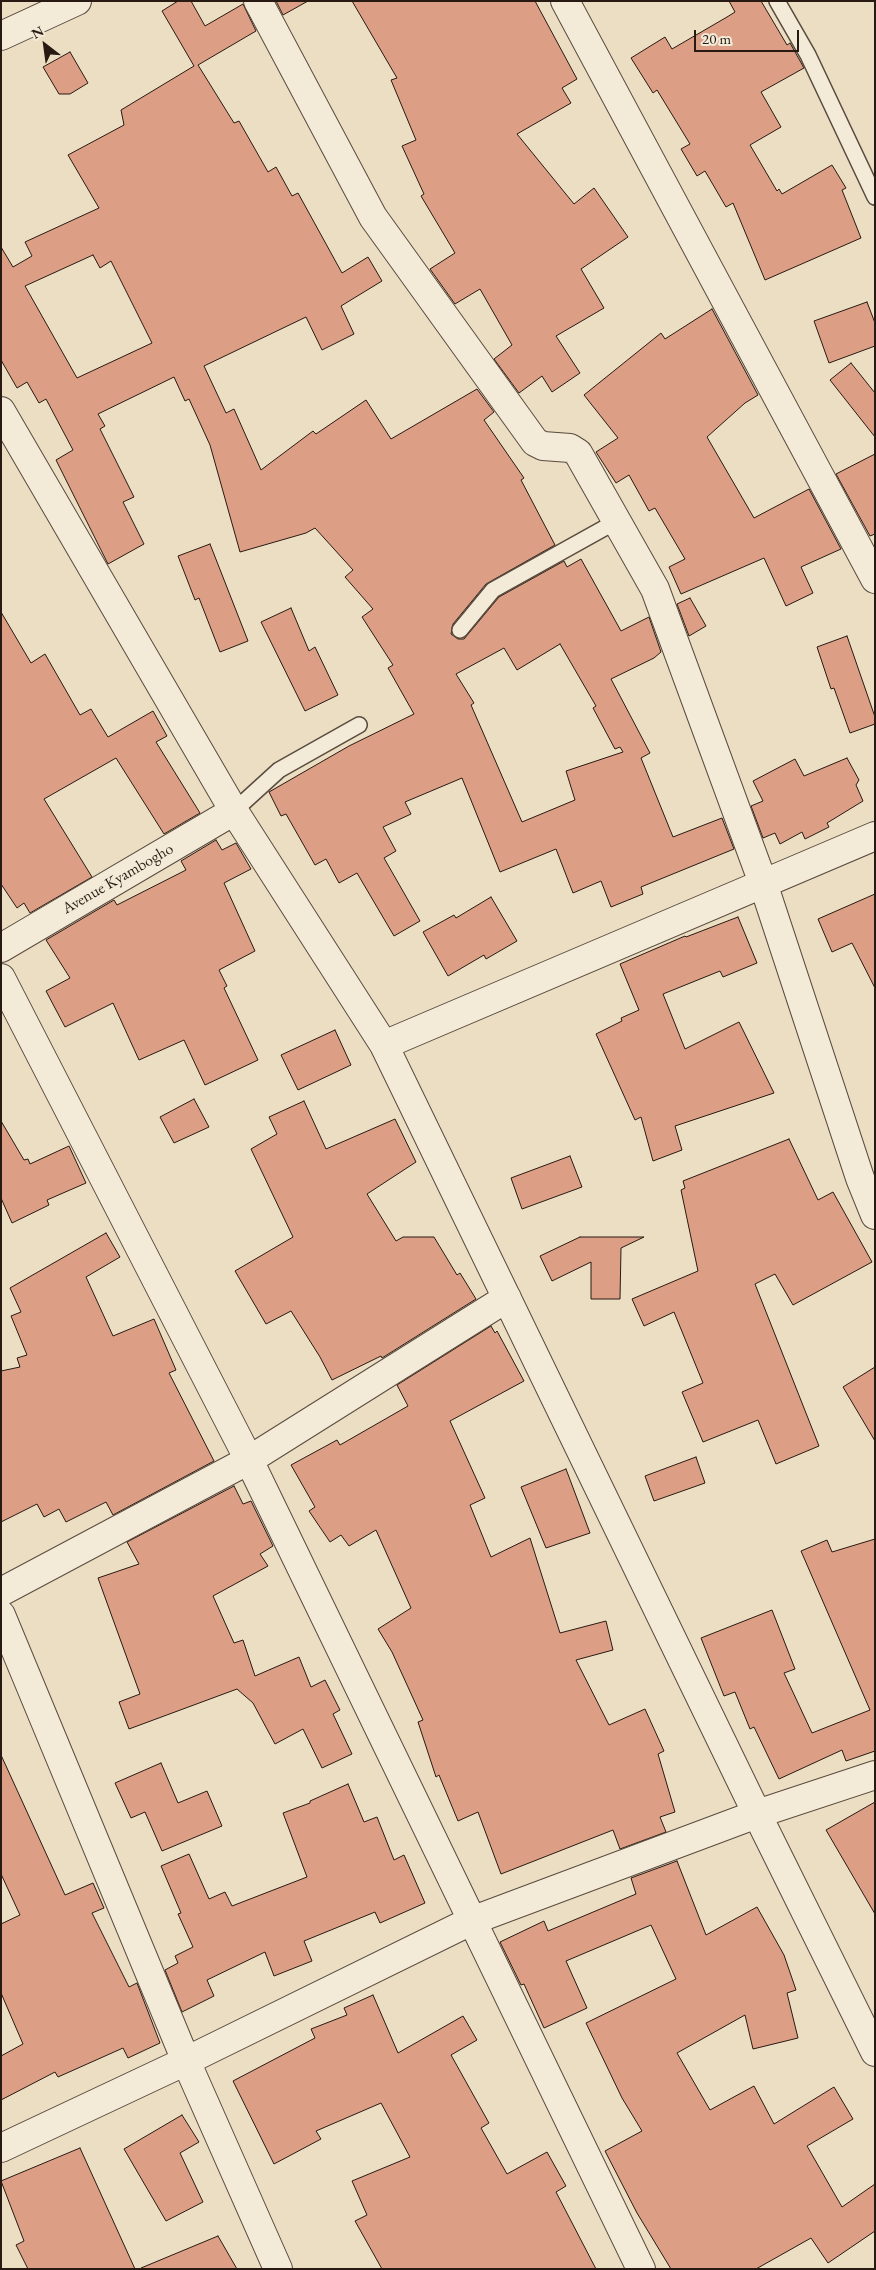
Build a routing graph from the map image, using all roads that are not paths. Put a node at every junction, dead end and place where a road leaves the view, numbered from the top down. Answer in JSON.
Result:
{"nodes":[{"id":1,"x":77,"y":1,"type":"edge"},
{"id":2,"x":258,"y":1,"type":"edge"},
{"id":3,"x":565,"y":1,"type":"edge"},
{"id":4,"x":777,"y":1,"type":"edge"},
{"id":5,"x":1,"y":36,"type":"edge"},
{"id":6,"x":875,"y":197,"type":"edge"},
{"id":7,"x":1,"y":411,"type":"edge"},
{"id":8,"x":617,"y":521,"type":"junction"},
{"id":9,"x":875,"y":579,"type":"edge"},
{"id":10,"x":460,"y":630,"type":"dead end"},
{"id":11,"x":359,"y":725,"type":"dead end"},
{"id":12,"x":234,"y":811,"type":"junction"},
{"id":13,"x":875,"y":836,"type":"edge"},
{"id":14,"x":763,"y":883,"type":"junction"},
{"id":15,"x":1,"y":948,"type":"edge"},
{"id":16,"x":1,"y":978,"type":"edge"},
{"id":17,"x":384,"y":1046,"type":"junction"},
{"id":18,"x":875,"y":1215,"type":"edge"},
{"id":19,"x":507,"y":1298,"type":"junction"},
{"id":20,"x":249,"y":1460,"type":"junction"},
{"id":21,"x":1,"y":1592,"type":"edge"},
{"id":22,"x":1,"y":1615,"type":"edge"},
{"id":23,"x":875,"y":1775,"type":"edge"},
{"id":24,"x":757,"y":1814,"type":"junction"},
{"id":25,"x":471,"y":1921,"type":"junction"},
{"id":26,"x":875,"y":2052,"type":"edge"},
{"id":27,"x":186,"y":2061,"type":"junction"},
{"id":28,"x":1,"y":2148,"type":"edge"},
{"id":29,"x":278,"y":2269,"type":"edge"},
{"id":30,"x":641,"y":2269,"type":"edge"}],
"edges":[{"from":1,"to":5,"type":"street"},
{"from":2,"to":8,"type":"street"},
{"from":3,"to":9,"type":"street"},
{"from":4,"to":6,"type":"lane"},
{"from":7,"to":12,"type":"street"},
{"from":8,"to":10,"type":"lane"},
{"from":8,"to":14,"type":"street"},
{"from":11,"to":12,"type":"lane"},
{"from":12,"to":15,"type":"street","name":"Avenue Kyambogho"},
{"from":12,"to":17,"type":"street"},
{"from":13,"to":14,"type":"street"},
{"from":14,"to":17,"type":"street"},
{"from":14,"to":18,"type":"street"},
{"from":16,"to":20,"type":"street"},
{"from":17,"to":19,"type":"street"},
{"from":19,"to":20,"type":"street"},
{"from":19,"to":24,"type":"street"},
{"from":20,"to":21,"type":"street"},
{"from":20,"to":25,"type":"street"},
{"from":22,"to":27,"type":"street"},
{"from":23,"to":24,"type":"street"},
{"from":24,"to":25,"type":"street"},
{"from":24,"to":26,"type":"street"},
{"from":25,"to":27,"type":"street"},
{"from":25,"to":30,"type":"street"},
{"from":27,"to":28,"type":"street"},
{"from":27,"to":29,"type":"street"}]}
